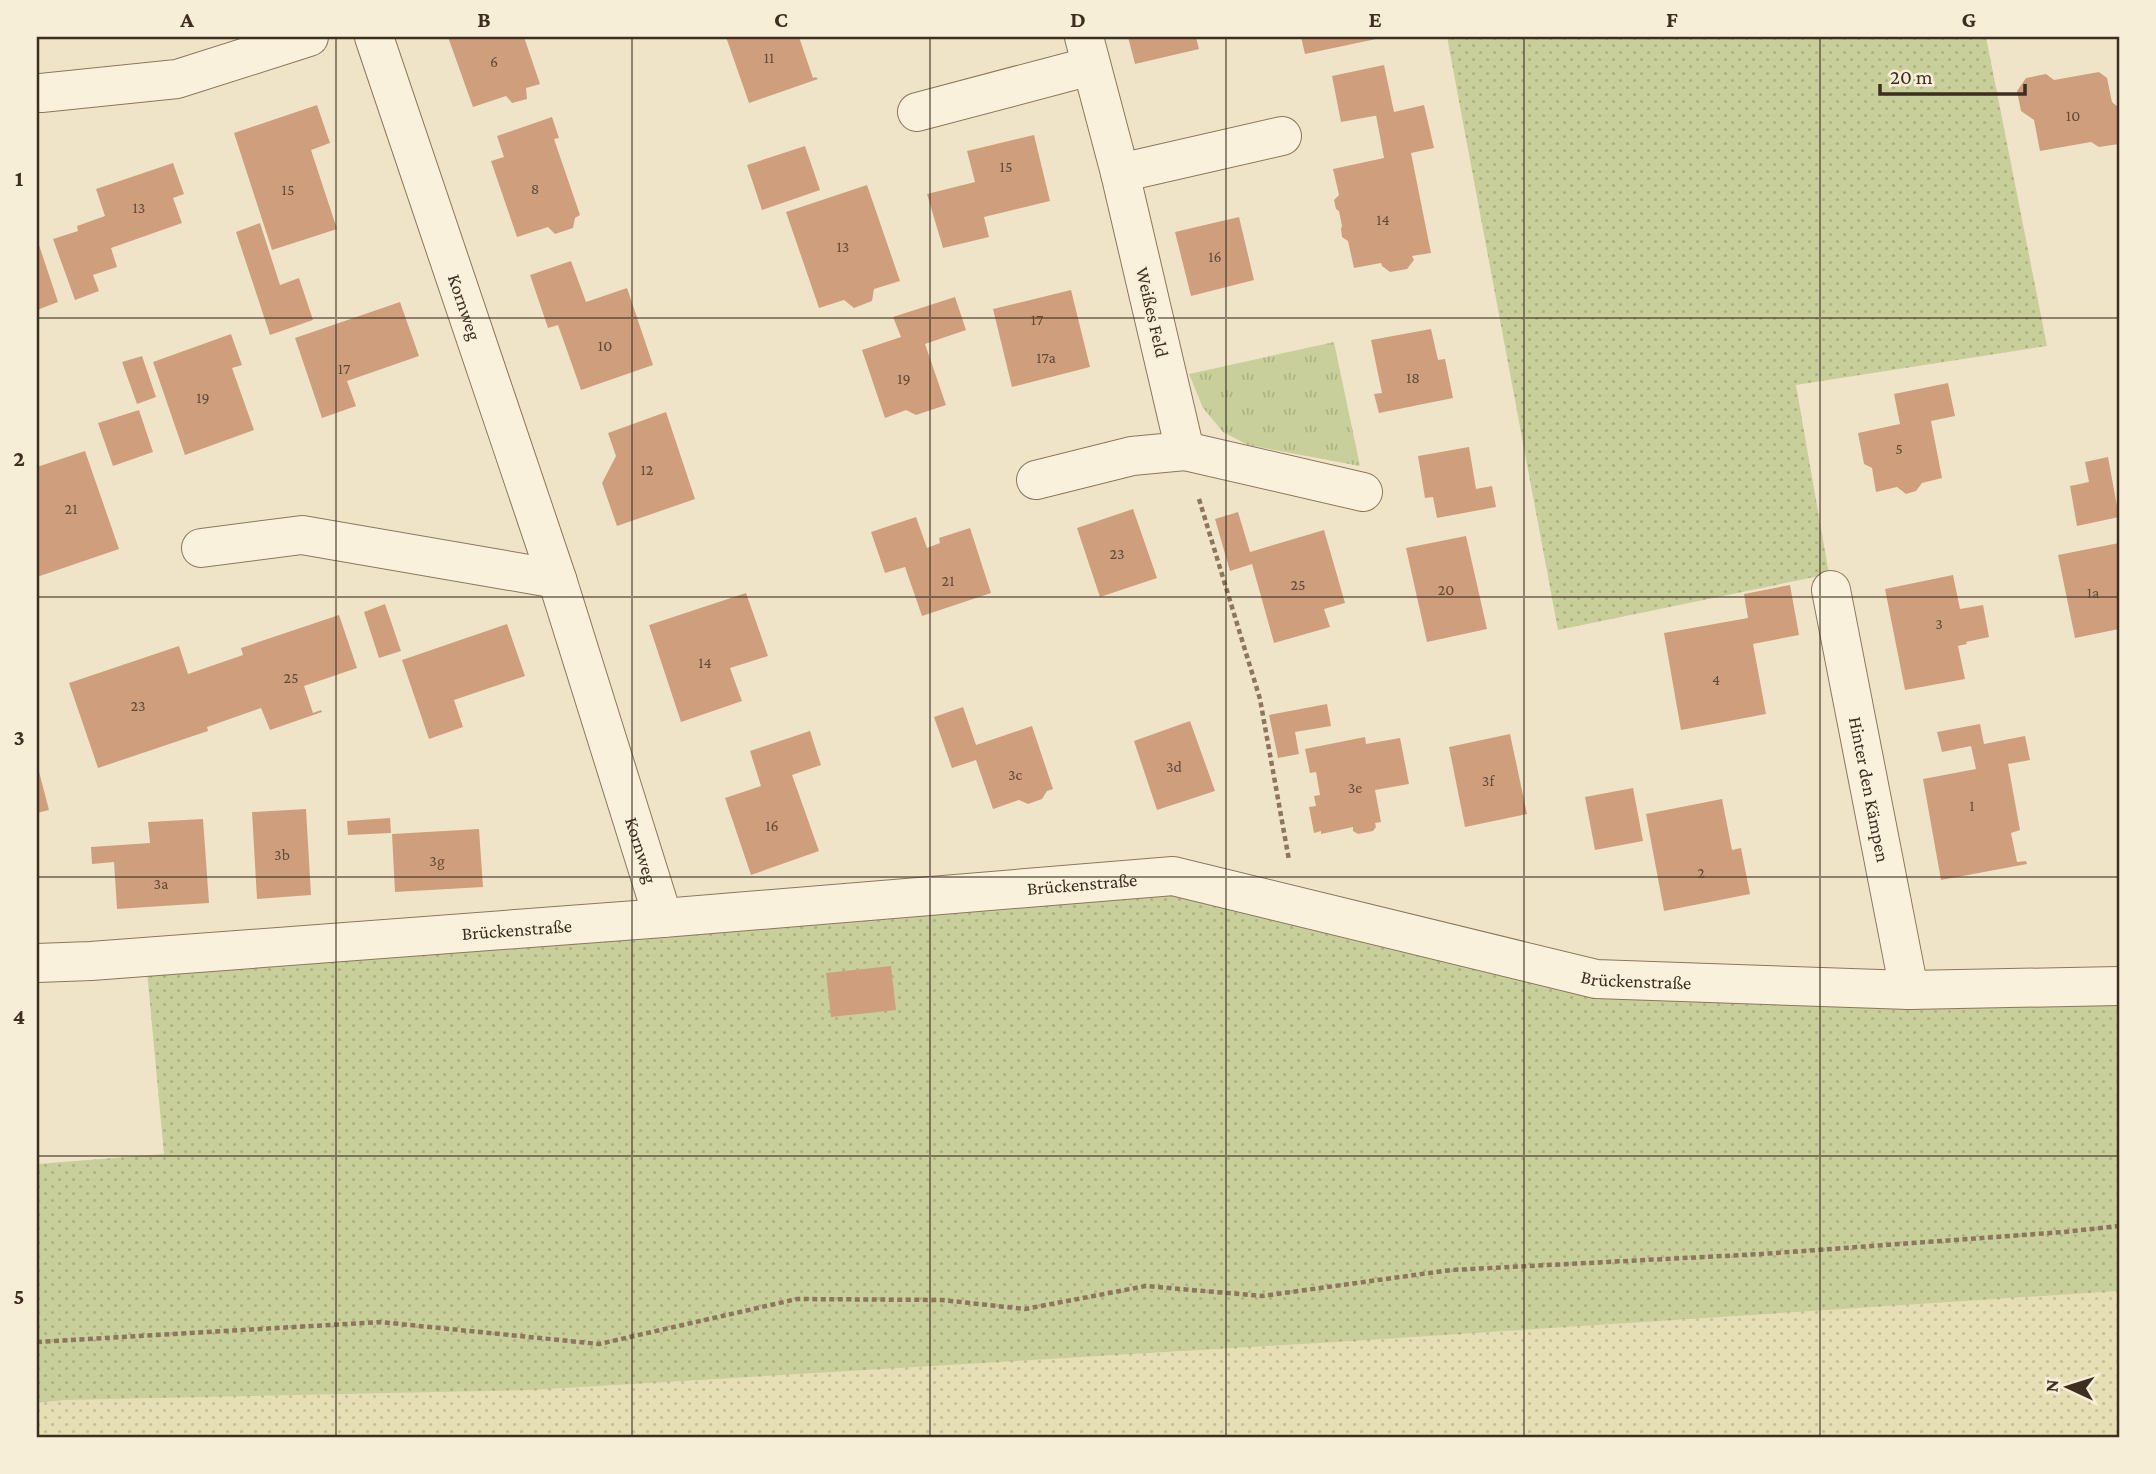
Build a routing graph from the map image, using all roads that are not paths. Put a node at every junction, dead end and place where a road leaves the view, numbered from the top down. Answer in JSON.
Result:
{"nodes":[{"id":1,"x":309,"y":37,"type":"edge"},
{"id":2,"x":374,"y":37,"type":"edge"},
{"id":3,"x":1087,"y":52,"type":"edge"},
{"id":4,"x":41,"y":93,"type":"dead end"},
{"id":5,"x":916,"y":112,"type":"dead end"},
{"id":6,"x":1282,"y":136,"type":"dead end"},
{"id":7,"x":1120,"y":173,"type":"junction"},
{"id":8,"x":1185,"y":451,"type":"junction"},
{"id":9,"x":1036,"y":480,"type":"dead end"},
{"id":10,"x":1363,"y":492,"type":"dead end"},
{"id":11,"x":201,"y":548,"type":"dead end"},
{"id":12,"x":557,"y":579,"type":"junction"},
{"id":13,"x":1831,"y":590,"type":"dead end"},
{"id":14,"x":663,"y":918,"type":"junction"},
{"id":15,"x":37,"y":963,"type":"edge"},
{"id":16,"x":2119,"y":986,"type":"edge"},
{"id":17,"x":1909,"y":990,"type":"junction"}],
"edges":[{"from":1,"to":4,"type":"street"},
{"from":2,"to":12,"type":"street","name":"Kornweg"},
{"from":3,"to":5,"type":"street","name":"Weißes Feld"},
{"from":3,"to":7,"type":"street","name":"Weißes Feld"},
{"from":6,"to":7,"type":"street"},
{"from":7,"to":8,"type":"street","name":"Weißes Feld"},
{"from":8,"to":9,"type":"street"},
{"from":8,"to":10,"type":"street"},
{"from":11,"to":12,"type":"street"},
{"from":12,"to":14,"type":"street","name":"Kornweg"},
{"from":13,"to":17,"type":"street","name":"Hinter den Kämpen"},
{"from":14,"to":15,"type":"street","name":"Brückenstraße"},
{"from":14,"to":17,"type":"street","name":"Brückenstraße"},
{"from":16,"to":17,"type":"street","name":"Brückenstraße"}]}
